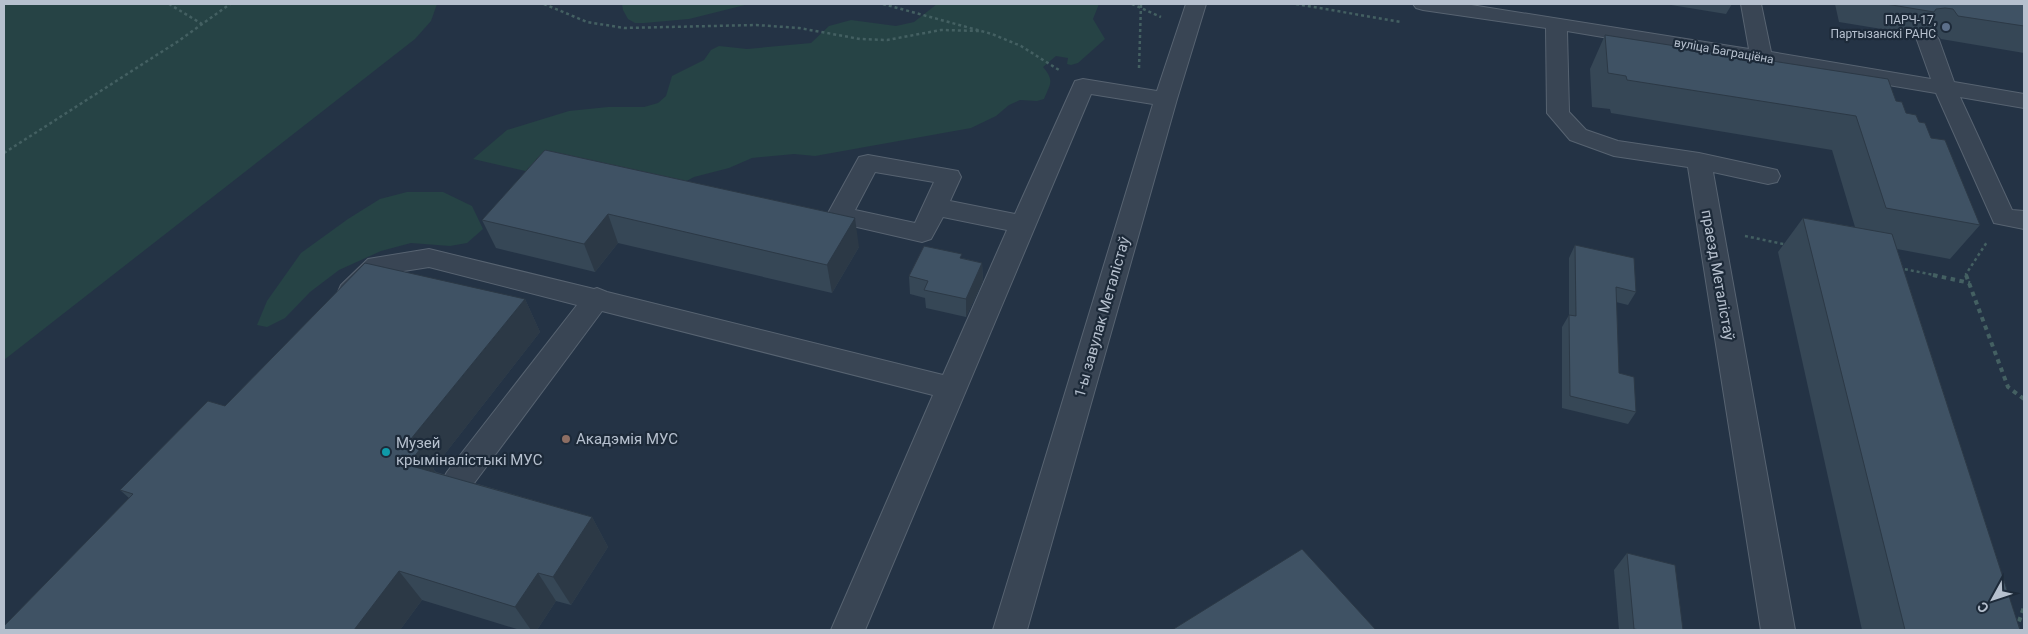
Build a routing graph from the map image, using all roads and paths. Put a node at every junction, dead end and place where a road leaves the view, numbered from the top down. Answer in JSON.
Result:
{"nodes":[{"id":1,"x":169,"y":4,"type":"edge"},
{"id":2,"x":230,"y":4,"type":"edge"},
{"id":3,"x":544,"y":4,"type":"edge"},
{"id":4,"x":883,"y":4,"type":"edge"},
{"id":5,"x":1141,"y":4,"type":"edge"},
{"id":6,"x":1196,"y":4,"type":"edge"},
{"id":7,"x":1423,"y":4,"type":"edge"},
{"id":8,"x":1751,"y":4,"type":"edge"},
{"id":9,"x":1556,"y":23,"type":"junction"},
{"id":10,"x":202,"y":24,"type":"junction"},
{"id":11,"x":980,"y":31,"type":"junction"},
{"id":12,"x":1928,"y":40,"type":"dead end"},
{"id":13,"x":1761,"y":57,"type":"junction"},
{"id":14,"x":1083,"y":86,"type":"junction"},
{"id":15,"x":1945,"y":88,"type":"junction"},
{"id":16,"x":1168,"y":92,"type":"junction"},
{"id":17,"x":2024,"y":101,"type":"edge"},
{"id":18,"x":4,"y":153,"type":"edge"},
{"id":19,"x":1699,"y":162,"type":"junction"},
{"id":20,"x":1768,"y":176,"type":"dead end"},
{"id":21,"x":935,"y":207,"type":"dead end"},
{"id":22,"x":2014,"y":218,"type":"edge"},
{"id":23,"x":1023,"y":224,"type":"junction"},
{"id":24,"x":1711,"y":228,"type":"junction"},
{"id":25,"x":1797,"y":247,"type":"dead end"},
{"id":26,"x":1893,"y":267,"type":"edge"},
{"id":27,"x":1970,"y":283,"type":"junction"},
{"id":28,"x":598,"y":298,"type":"junction"},
{"id":29,"x":329,"y":314,"type":"edge"},
{"id":30,"x":951,"y":388,"type":"junction"},
{"id":31,"x":2024,"y":399,"type":"edge"},
{"id":32,"x":458,"y":481,"type":"edge"},
{"id":33,"x":2024,"y":607,"type":"edge"},
{"id":34,"x":848,"y":630,"type":"edge"},
{"id":35,"x":1010,"y":630,"type":"edge"},
{"id":36,"x":1778,"y":630,"type":"edge"},
{"id":37,"x":2016,"y":630,"type":"edge"}],
"edges":[{"from":1,"to":10,"type":"path"},
{"from":2,"to":10,"type":"path"},
{"from":3,"to":11,"type":"path"},
{"from":4,"to":11,"type":"path"},
{"from":5,"to":16,"type":"path"},
{"from":6,"to":16,"type":"lane","name":"1-ы завулак Металістаў"},
{"from":7,"to":9,"type":"lane","name":"вуліца Баграціёна"},
{"from":8,"to":13,"type":"lane"},
{"from":9,"to":13,"type":"lane","name":"вуліца Баграціёна"},
{"from":9,"to":19,"type":"lane"},
{"from":10,"to":18,"type":"path"},
{"from":11,"to":14,"type":"path"},
{"from":12,"to":15,"type":"lane"},
{"from":13,"to":15,"type":"lane","name":"вуліца Баграціёна"},
{"from":14,"to":16,"type":"lane"},
{"from":14,"to":23,"type":"lane"},
{"from":15,"to":17,"type":"lane","name":"вуліца Баграціёна"},
{"from":15,"to":22,"type":"lane"},
{"from":16,"to":35,"type":"lane","name":"1-ы завулак Металістаў"},
{"from":19,"to":20,"type":"lane"},
{"from":19,"to":24,"type":"lane","name":"праезд Металістаў"},
{"from":21,"to":23,"type":"lane"},
{"from":22,"to":27,"type":"path"},
{"from":23,"to":30,"type":"lane"},
{"from":24,"to":25,"type":"path"},
{"from":24,"to":36,"type":"lane","name":"праезд Металістаў"},
{"from":26,"to":27,"type":"path"},
{"from":27,"to":31,"type":"path"},
{"from":28,"to":29,"type":"lane"},
{"from":28,"to":30,"type":"lane"},
{"from":28,"to":32,"type":"lane"},
{"from":30,"to":34,"type":"lane"},
{"from":33,"to":37,"type":"path"}]}
